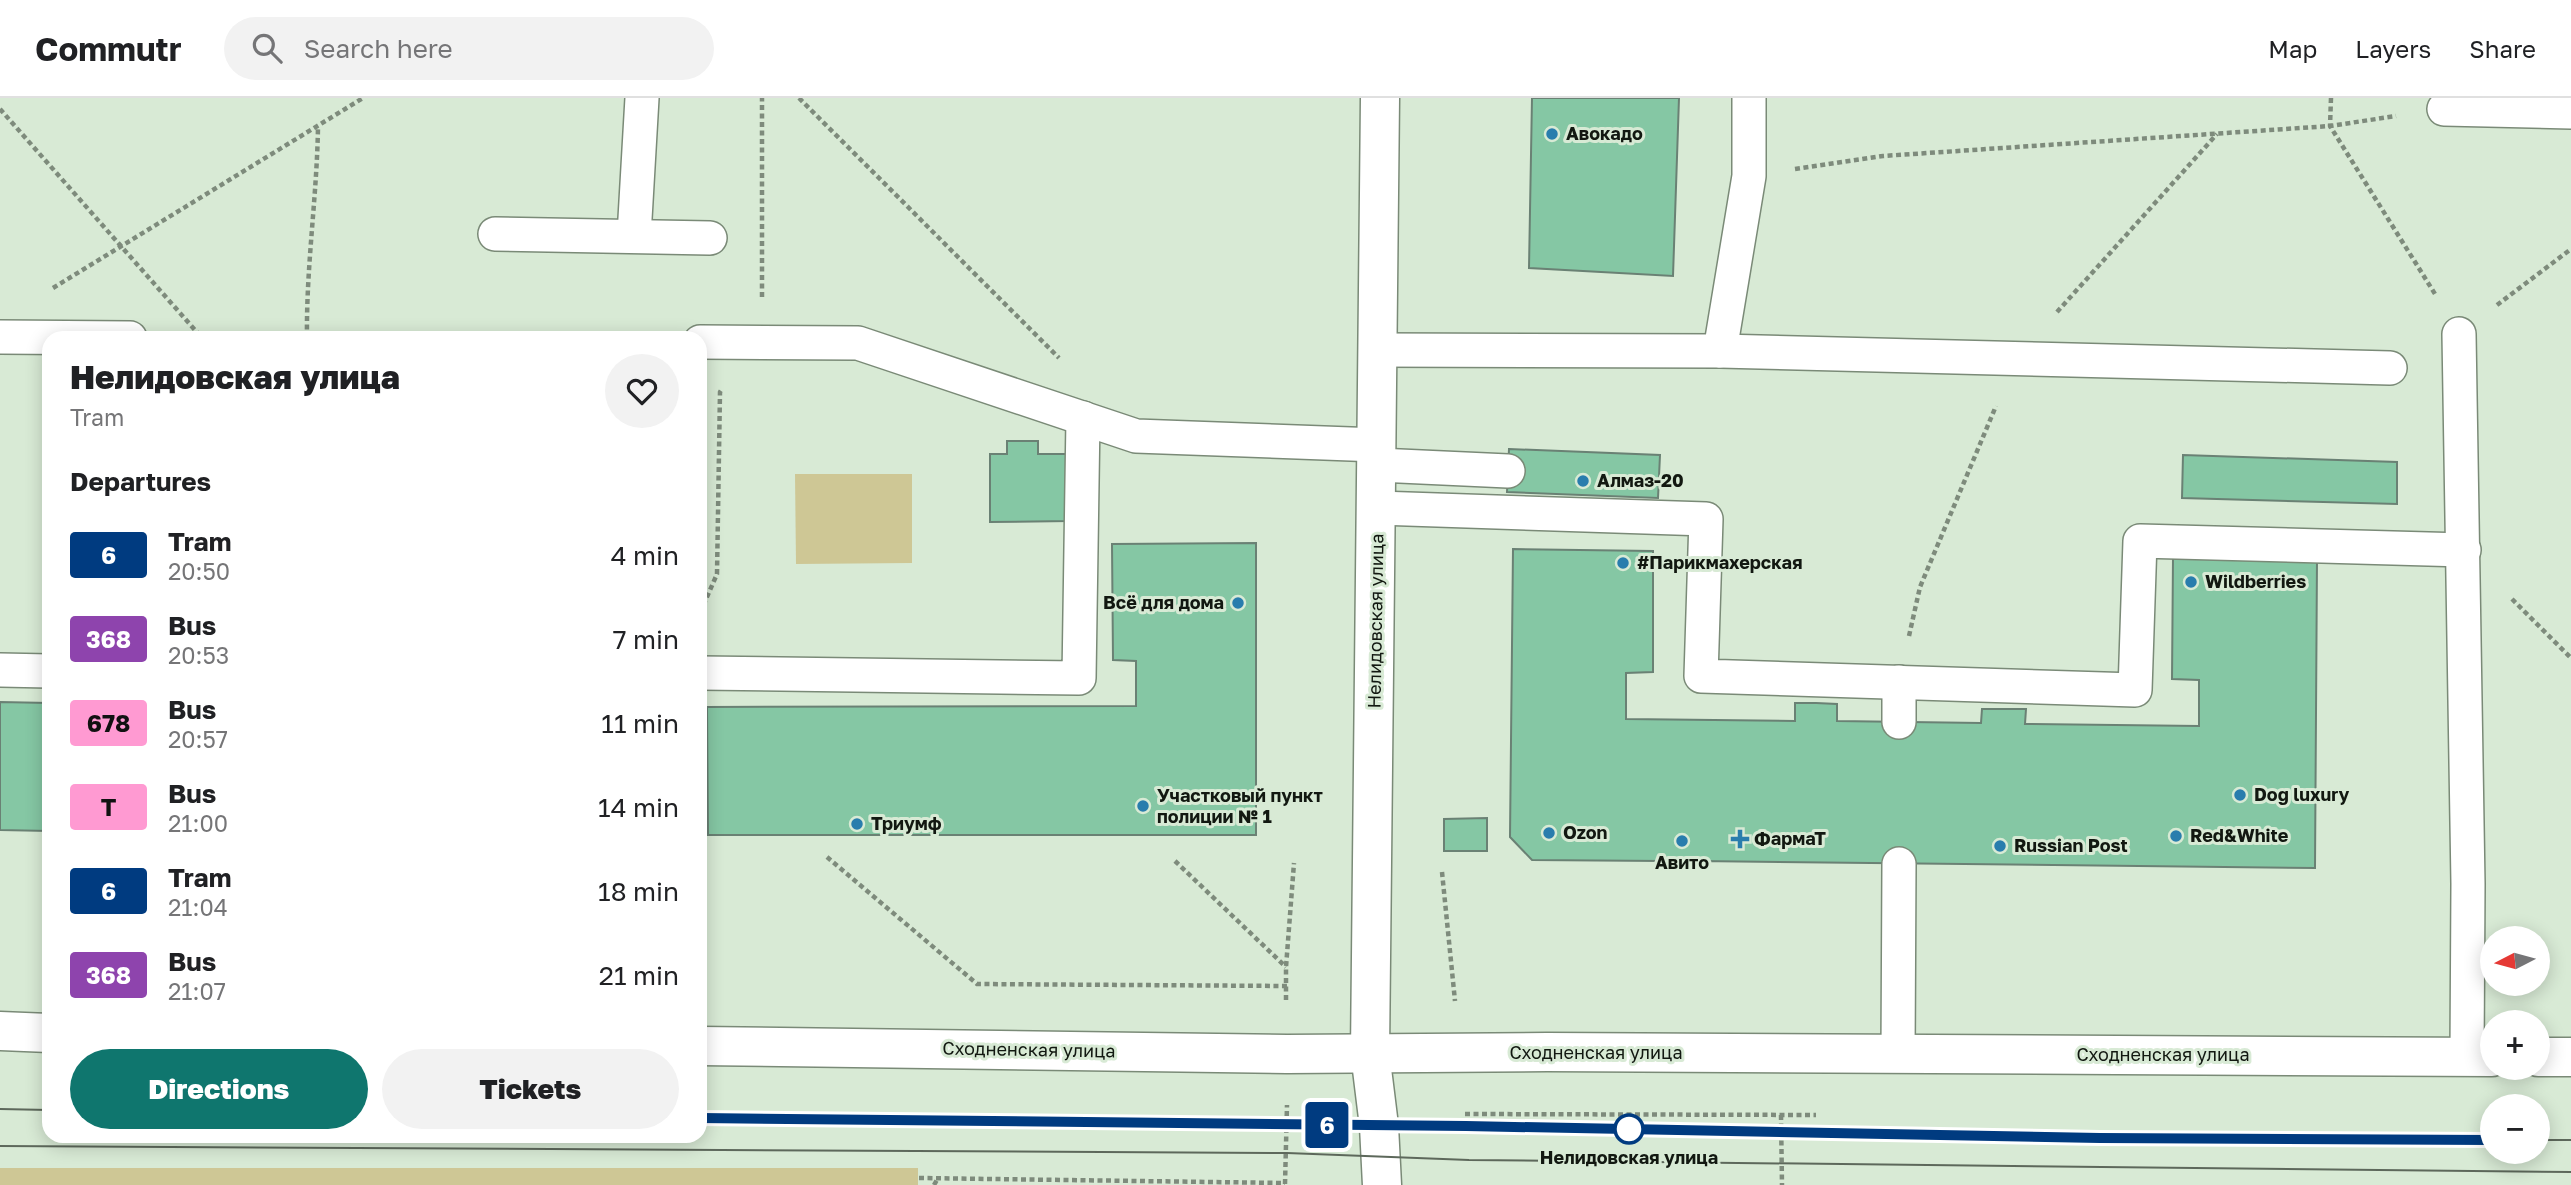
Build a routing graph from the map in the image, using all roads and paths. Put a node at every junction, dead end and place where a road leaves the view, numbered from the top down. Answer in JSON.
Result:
{"nodes":[{"id":1,"x":363,"y":98,"type":"edge"},
{"id":2,"x":642,"y":98,"type":"edge"},
{"id":3,"x":762,"y":98,"type":"edge"},
{"id":4,"x":799,"y":98,"type":"edge"},
{"id":5,"x":1380,"y":98,"type":"edge"},
{"id":6,"x":1749,"y":98,"type":"edge"},
{"id":7,"x":2331,"y":98,"type":"edge"},
{"id":8,"x":0,"y":109,"type":"edge"},
{"id":9,"x":2444,"y":109,"type":"joint"},
{"id":10,"x":2571,"y":112,"type":"edge"},
{"id":11,"x":318,"y":126,"type":"junction"},
{"id":12,"x":2330,"y":126,"type":"junction"},
{"id":13,"x":2218,"y":133,"type":"junction"},
{"id":14,"x":1749,"y":176,"type":"junction"},
{"id":15,"x":495,"y":234,"type":"dead end"},
{"id":16,"x":634,"y":236,"type":"junction"},
{"id":17,"x":710,"y":238,"type":"dead end"},
{"id":18,"x":120,"y":247,"type":"junction"},
{"id":19,"x":2571,"y":249,"type":"edge"},
{"id":20,"x":2057,"y":313,"type":"dead end"},
{"id":21,"x":196,"y":331,"type":"edge"},
{"id":22,"x":307,"y":331,"type":"edge"},
{"id":23,"x":2459,"y":334,"type":"junction"},
{"id":24,"x":9,"y":336,"type":"edge"},
{"id":25,"x":42,"y":337,"type":"edge"},
{"id":26,"x":707,"y":342,"type":"edge"},
{"id":27,"x":762,"y":342,"type":"junction"},
{"id":28,"x":1379,"y":350,"type":"junction"},
{"id":29,"x":1720,"y":351,"type":"junction"},
{"id":30,"x":2016,"y":358,"type":"junction"},
{"id":31,"x":1059,"y":359,"type":"dead end"},
{"id":32,"x":2390,"y":368,"type":"dead end"},
{"id":33,"x":1083,"y":418,"type":"junction"},
{"id":34,"x":1378,"y":455,"type":"junction"},
{"id":35,"x":1508,"y":471,"type":"dead end"},
{"id":36,"x":1378,"y":509,"type":"junction"},
{"id":37,"x":2463,"y":550,"type":"junction"},
{"id":38,"x":707,"y":596,"type":"edge"},
{"id":39,"x":2571,"y":658,"type":"edge"},
{"id":40,"x":0,"y":670,"type":"edge"},
{"id":41,"x":42,"y":671,"type":"edge"},
{"id":42,"x":707,"y":673,"type":"edge"},
{"id":43,"x":1899,"y":682,"type":"junction"},
{"id":44,"x":1899,"y":722,"type":"dead end"},
{"id":45,"x":827,"y":857,"type":"dead end"},
{"id":46,"x":1175,"y":861,"type":"dead end"},
{"id":47,"x":1294,"y":863,"type":"dead end"},
{"id":48,"x":1899,"y":864,"type":"dead end"},
{"id":49,"x":1442,"y":872,"type":"dead end"},
{"id":50,"x":1286,"y":967,"type":"junction"},
{"id":51,"x":1287,"y":986,"type":"junction"},
{"id":52,"x":1286,"y":1000,"type":"dead end"},
{"id":53,"x":1455,"y":1001,"type":"dead end"},
{"id":54,"x":0,"y":1031,"type":"edge"},
{"id":55,"x":42,"y":1033,"type":"edge"},
{"id":56,"x":707,"y":1046,"type":"edge"},
{"id":57,"x":1370,"y":1053,"type":"junction"},
{"id":58,"x":1898,"y":1054,"type":"junction"},
{"id":59,"x":2479,"y":1057,"type":"edge"},
{"id":60,"x":2550,"y":1057,"type":"edge"},
{"id":61,"x":2571,"y":1057,"type":"edge"},
{"id":62,"x":1288,"y":1097,"type":"dead end"},
{"id":63,"x":1465,"y":1114,"type":"dead end"},
{"id":64,"x":1781,"y":1115,"type":"junction"},
{"id":65,"x":1816,"y":1115,"type":"dead end"},
{"id":66,"x":919,"y":1178,"type":"dead end"},
{"id":67,"x":938,"y":1178,"type":"junction"},
{"id":68,"x":1285,"y":1184,"type":"edge"},
{"id":69,"x":934,"y":1185,"type":"edge"},
{"id":70,"x":1382,"y":1185,"type":"edge"},
{"id":71,"x":1782,"y":1185,"type":"edge"}],
"edges":[{"from":1,"to":11,"type":"path"},
{"from":2,"to":16,"type":"lane"},
{"from":3,"to":27,"type":"path"},
{"from":4,"to":31,"type":"path"},
{"from":5,"to":28,"type":"main road","name":"Нелидовская улица"},
{"from":6,"to":14,"type":"lane"},
{"from":7,"to":12,"type":"path"},
{"from":8,"to":18,"type":"path"},
{"from":9,"to":10,"type":"lane"},
{"from":9,"to":12,"type":"path"},
{"from":11,"to":18,"type":"path"},
{"from":11,"to":22,"type":"path"},
{"from":12,"to":13,"type":"path"},
{"from":12,"to":23,"type":"path"},
{"from":13,"to":14,"type":"path"},
{"from":13,"to":20,"type":"path"},
{"from":14,"to":29,"type":"lane"},
{"from":15,"to":16,"type":"lane"},
{"from":16,"to":17,"type":"lane"},
{"from":18,"to":21,"type":"path"},
{"from":18,"to":24,"type":"path"},
{"from":19,"to":23,"type":"path"},
{"from":23,"to":37,"type":"lane"},
{"from":24,"to":25,"type":"lane"},
{"from":26,"to":27,"type":"lane"},
{"from":27,"to":33,"type":"lane"},
{"from":27,"to":38,"type":"path"},
{"from":28,"to":29,"type":"lane"},
{"from":28,"to":34,"type":"main road","name":"Нелидовская улица"},
{"from":29,"to":30,"type":"lane"},
{"from":30,"to":32,"type":"lane"},
{"from":30,"to":43,"type":"path"},
{"from":33,"to":34,"type":"lane"},
{"from":33,"to":42,"type":"lane"},
{"from":34,"to":35,"type":"lane"},
{"from":34,"to":36,"type":"main road","name":"Нелидовская улица"},
{"from":36,"to":43,"type":"lane"},
{"from":36,"to":57,"type":"main road","name":"Нелидовская улица"},
{"from":37,"to":39,"type":"path"},
{"from":37,"to":43,"type":"lane"},
{"from":37,"to":59,"type":"lane"},
{"from":40,"to":41,"type":"lane"},
{"from":43,"to":44,"type":"lane"},
{"from":45,"to":51,"type":"path"},
{"from":46,"to":50,"type":"path"},
{"from":47,"to":50,"type":"path"},
{"from":48,"to":58,"type":"lane"},
{"from":49,"to":53,"type":"path"},
{"from":50,"to":51,"type":"path"},
{"from":51,"to":52,"type":"path"},
{"from":54,"to":55,"type":"main road"},
{"from":56,"to":57,"type":"main road","name":"Сходненская улица"},
{"from":57,"to":58,"type":"main road","name":"Сходненская улица"},
{"from":57,"to":70,"type":"main road","name":"Нелидовская улица"},
{"from":58,"to":59,"type":"main road","name":"Сходненская улица"},
{"from":60,"to":61,"type":"main road"},
{"from":62,"to":68,"type":"path"},
{"from":63,"to":64,"type":"path"},
{"from":64,"to":65,"type":"path"},
{"from":64,"to":71,"type":"path"},
{"from":66,"to":67,"type":"path"},
{"from":67,"to":68,"type":"path"},
{"from":67,"to":69,"type":"path"}]}
